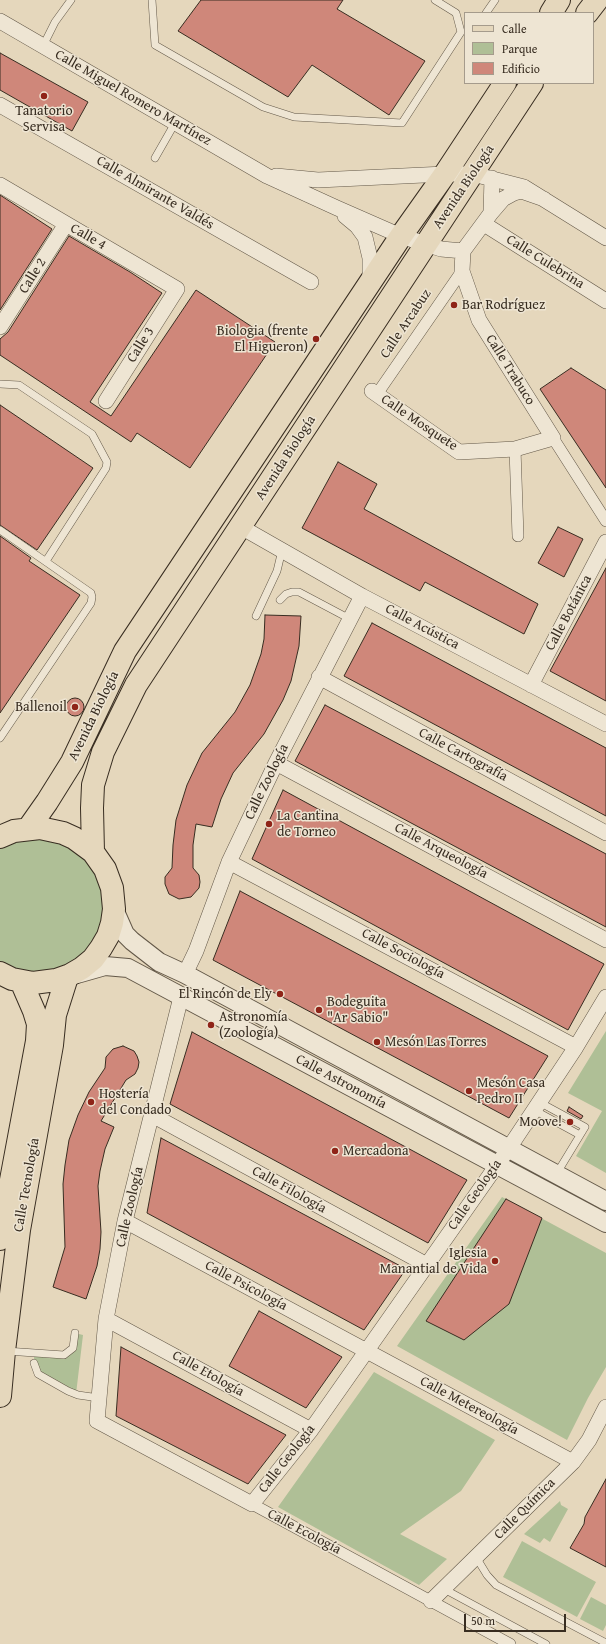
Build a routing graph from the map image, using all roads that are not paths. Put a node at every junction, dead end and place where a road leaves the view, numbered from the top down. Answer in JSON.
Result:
{"nodes":[{"id":1,"x":71,"y":0,"type":"edge"},
{"id":2,"x":152,"y":0,"type":"edge"},
{"id":3,"x":435,"y":0,"type":"edge"},
{"id":4,"x":495,"y":0,"type":"edge"},
{"id":5,"x":559,"y":0,"type":"edge"},
{"id":6,"x":587,"y":0,"type":"edge"},
{"id":7,"x":597,"y":0,"type":"edge"},
{"id":8,"x":487,"y":12,"type":"edge"},
{"id":9,"x":552,"y":12,"type":"edge"},
{"id":10,"x":579,"y":12,"type":"edge"},
{"id":11,"x":588,"y":12,"type":"edge"},
{"id":12,"x":0,"y":21,"type":"edge"},
{"id":13,"x":463,"y":31,"type":"edge"},
{"id":14,"x":43,"y":46,"type":"junction"},
{"id":15,"x":504,"y":84,"type":"edge"},
{"id":16,"x":531,"y":84,"type":"edge"},
{"id":17,"x":0,"y":105,"type":"edge"},
{"id":18,"x":175,"y":123,"type":"junction"},
{"id":19,"x":155,"y":158,"type":"dead end"},
{"id":20,"x":445,"y":174,"type":"junction"},
{"id":21,"x":267,"y":176,"type":"junction"},
{"id":22,"x":483,"y":176,"type":"junction"},
{"id":23,"x":0,"y":185,"type":"edge"},
{"id":24,"x":544,"y":199,"type":"junction"},
{"id":25,"x":337,"y":208,"type":"junction"},
{"id":26,"x":487,"y":218,"type":"junction"},
{"id":27,"x":66,"y":224,"type":"junction"},
{"id":28,"x":401,"y":236,"type":"junction"},
{"id":29,"x":606,"y":238,"type":"edge"},
{"id":30,"x":426,"y":245,"type":"junction"},
{"id":31,"x":463,"y":251,"type":"junction"},
{"id":32,"x":462,"y":271,"type":"junction"},
{"id":33,"x":311,"y":282,"type":"dead end"},
{"id":34,"x":370,"y":283,"type":"junction"},
{"id":35,"x":177,"y":289,"type":"joint"},
{"id":36,"x":606,"y":301,"type":"edge"},
{"id":37,"x":0,"y":327,"type":"edge"},
{"id":38,"x":0,"y":384,"type":"edge"},
{"id":39,"x":374,"y":392,"type":"joint"},
{"id":40,"x":106,"y":401,"type":"dead end"},
{"id":41,"x":553,"y":438,"type":"junction"},
{"id":42,"x":515,"y":449,"type":"junction"},
{"id":43,"x":606,"y":521,"type":"edge"},
{"id":44,"x":241,"y":527,"type":"junction"},
{"id":45,"x":0,"y":530,"type":"edge"},
{"id":46,"x":518,"y":536,"type":"dead end"},
{"id":47,"x":606,"y":542,"type":"edge"},
{"id":48,"x":282,"y":550,"type":"junction"},
{"id":49,"x":46,"y":561,"type":"junction"},
{"id":50,"x":362,"y":596,"type":"junction"},
{"id":51,"x":280,"y":600,"type":"dead end"},
{"id":52,"x":256,"y":616,"type":"dead end"},
{"id":53,"x":350,"y":619,"type":"junction"},
{"id":54,"x":319,"y":677,"type":"junction"},
{"id":55,"x":531,"y":685,"type":"junction"},
{"id":56,"x":606,"y":724,"type":"edge"},
{"id":57,"x":0,"y":738,"type":"edge"},
{"id":58,"x":276,"y":763,"type":"junction"},
{"id":59,"x":28,"y":829,"type":"junction"},
{"id":60,"x":606,"y":833,"type":"edge"},
{"id":61,"x":0,"y":838,"type":"edge"},
{"id":62,"x":92,"y":852,"type":"junction"},
{"id":63,"x":229,"y":862,"type":"junction"},
{"id":64,"x":114,"y":909,"type":"junction"},
{"id":65,"x":606,"y":940,"type":"edge"},
{"id":66,"x":185,"y":974,"type":"junction"},
{"id":67,"x":68,"y":976,"type":"junction"},
{"id":68,"x":6,"y":977,"type":"edge"},
{"id":69,"x":181,"y":997,"type":"junction"},
{"id":70,"x":606,"y":997,"type":"edge"},
{"id":71,"x":576,"y":1046,"type":"junction"},
{"id":72,"x":537,"y":1106,"type":"junction"},
{"id":73,"x":152,"y":1115,"type":"junction"},
{"id":74,"x":508,"y":1148,"type":"junction"},
{"id":75,"x":496,"y":1165,"type":"junction"},
{"id":76,"x":557,"y":1174,"type":"junction"},
{"id":77,"x":606,"y":1201,"type":"edge"},
{"id":78,"x":125,"y":1221,"type":"junction"},
{"id":79,"x":606,"y":1223,"type":"edge"},
{"id":80,"x":0,"y":1239,"type":"edge"},
{"id":81,"x":427,"y":1265,"type":"junction"},
{"id":82,"x":106,"y":1318,"type":"junction"},
{"id":83,"x":75,"y":1333,"type":"dead end"},
{"id":84,"x":4,"y":1351,"type":"junction"},
{"id":85,"x":366,"y":1351,"type":"junction"},
{"id":86,"x":34,"y":1364,"type":"dead end"},
{"id":87,"x":0,"y":1396,"type":"edge"},
{"id":88,"x":100,"y":1398,"type":"junction"},
{"id":89,"x":606,"y":1407,"type":"edge"},
{"id":90,"x":98,"y":1421,"type":"joint"},
{"id":91,"x":311,"y":1430,"type":"junction"},
{"id":92,"x":573,"y":1462,"type":"junction"},
{"id":93,"x":252,"y":1504,"type":"junction"},
{"id":94,"x":476,"y":1557,"type":"junction"},
{"id":95,"x":444,"y":1589,"type":"junction"},
{"id":96,"x":431,"y":1601,"type":"junction"},
{"id":97,"x":606,"y":1643,"type":"edge"},
{"id":98,"x":510,"y":1644,"type":"edge"},
{"id":99,"x":546,"y":1644,"type":"edge"}],
"edges":[{"from":1,"to":14,"type":"lane"},
{"from":2,"to":13,"type":"lane"},
{"from":3,"to":13,"type":"lane"},
{"from":4,"to":8,"type":"lane"},
{"from":5,"to":9,"type":"main road"},
{"from":6,"to":10,"type":"main road"},
{"from":7,"to":11,"type":"main road"},
{"from":12,"to":14,"type":"street","name":"Calle Miguel Romero Martínez"},
{"from":14,"to":18,"type":"street","name":"Calle Miguel Romero Martínez"},
{"from":15,"to":20,"type":"main road","name":"Avenida Biología"},
{"from":16,"to":22,"type":"main road","name":"Avenida Biología"},
{"from":17,"to":33,"type":"street","name":"Calle Almirante Valdés"},
{"from":18,"to":19,"type":"lane"},
{"from":18,"to":21,"type":"street","name":"Calle Miguel Romero Martínez"},
{"from":20,"to":21,"type":"street"},
{"from":20,"to":22,"type":"street"},
{"from":20,"to":28,"type":"main road","name":"Avenida Biología"},
{"from":21,"to":25,"type":"street","name":"Calle Miguel Romero Martínez"},
{"from":22,"to":24,"type":"street"},
{"from":22,"to":26,"type":"street"},
{"from":22,"to":30,"type":"main road","name":"Avenida Biología"},
{"from":23,"to":27,"type":"street","name":"Calle 4"},
{"from":24,"to":26,"type":"street"},
{"from":24,"to":29,"type":"street"},
{"from":25,"to":28,"type":"street","name":"Calle Miguel Romero Martínez"},
{"from":25,"to":34,"type":"street"},
{"from":26,"to":31,"type":"street"},
{"from":26,"to":36,"type":"street","name":"Calle Culebrina"},
{"from":27,"to":35,"type":"street","name":"Calle 4"},
{"from":27,"to":37,"type":"street","name":"Calle 2"},
{"from":28,"to":30,"type":"street","name":"Calle Miguel Romero Martínez"},
{"from":28,"to":34,"type":"main road","name":"Avenida Biología"},
{"from":30,"to":31,"type":"street","name":"Calle Miguel Romero Martínez"},
{"from":30,"to":44,"type":"main road","name":"Avenida Biología"},
{"from":31,"to":32,"type":"street","name":"Calle Trabuco"},
{"from":32,"to":39,"type":"street","name":"Calle Arcabuz"},
{"from":32,"to":41,"type":"street","name":"Calle Trabuco"},
{"from":34,"to":59,"type":"main road","name":"Avenida Biología"},
{"from":35,"to":40,"type":"street","name":"Calle 3"},
{"from":38,"to":49,"type":"lane"},
{"from":39,"to":42,"type":"street","name":"Calle Mosquete"},
{"from":41,"to":42,"type":"street","name":"Calle Mosquete"},
{"from":41,"to":43,"type":"street","name":"Calle Trabuco"},
{"from":42,"to":46,"type":"street"},
{"from":44,"to":48,"type":"street","name":"Calle Acústica"},
{"from":44,"to":62,"type":"main road","name":"Avenida Biología"},
{"from":45,"to":49,"type":"lane"},
{"from":47,"to":55,"type":"street","name":"Calle Botánica"},
{"from":48,"to":50,"type":"street","name":"Calle Acústica"},
{"from":48,"to":52,"type":"lane"},
{"from":49,"to":57,"type":"lane"},
{"from":50,"to":53,"type":"street","name":"Calle Zoología"},
{"from":50,"to":55,"type":"street","name":"Calle Acústica"},
{"from":51,"to":53,"type":"lane"},
{"from":53,"to":54,"type":"street","name":"Calle Zoología"},
{"from":54,"to":58,"type":"street","name":"Calle Zoología"},
{"from":54,"to":60,"type":"street","name":"Calle Cartografía"},
{"from":55,"to":56,"type":"street","name":"Calle Acústica"},
{"from":58,"to":63,"type":"street","name":"Calle Zoología"},
{"from":58,"to":65,"type":"street","name":"Calle Arqueología"},
{"from":59,"to":61,"type":"main road"},
{"from":59,"to":62,"type":"main road"},
{"from":62,"to":64,"type":"main road"},
{"from":63,"to":66,"type":"street","name":"Calle Zoología"},
{"from":63,"to":71,"type":"street","name":"Calle Sociología"},
{"from":64,"to":66,"type":"street","name":"Calle Astronomía"},
{"from":64,"to":67,"type":"main road"},
{"from":66,"to":74,"type":"street","name":"Calle Astronomía"},
{"from":67,"to":68,"type":"main road"},
{"from":67,"to":69,"type":"street","name":"Calle Astronomía"},
{"from":67,"to":84,"type":"main road","name":"Calle Tecnología"},
{"from":68,"to":80,"type":"main road","name":"Calle Tecnología"},
{"from":69,"to":73,"type":"street","name":"Calle Zoología"},
{"from":69,"to":75,"type":"street","name":"Calle Astronomía"},
{"from":70,"to":71,"type":"street","name":"Calle Geología"},
{"from":71,"to":72,"type":"street","name":"Calle Geología"},
{"from":72,"to":74,"type":"street","name":"Calle Geología"},
{"from":72,"to":76,"type":"lane"},
{"from":73,"to":78,"type":"street","name":"Calle Zoología"},
{"from":73,"to":81,"type":"street","name":"Calle Filología"},
{"from":74,"to":75,"type":"street","name":"Calle Geología"},
{"from":74,"to":76,"type":"street","name":"Calle Astronomía"},
{"from":75,"to":79,"type":"street","name":"Calle Astronomía"},
{"from":75,"to":81,"type":"street","name":"Calle Geología"},
{"from":76,"to":77,"type":"street","name":"Calle Astronomía"},
{"from":78,"to":82,"type":"street","name":"Calle Zoología"},
{"from":78,"to":85,"type":"street","name":"Calle Psicología"},
{"from":81,"to":85,"type":"street","name":"Calle Geología"},
{"from":82,"to":88,"type":"street","name":"Calle Zoología"},
{"from":82,"to":91,"type":"street","name":"Calle Etología"},
{"from":83,"to":84,"type":"lane"},
{"from":84,"to":87,"type":"main road","name":"Calle Tecnología"},
{"from":85,"to":91,"type":"street","name":"Calle Geología"},
{"from":85,"to":92,"type":"street","name":"Calle Metereología"},
{"from":86,"to":88,"type":"lane"},
{"from":88,"to":90,"type":"street","name":"Calle Zoología"},
{"from":89,"to":92,"type":"street","name":"Calle Química"},
{"from":90,"to":93,"type":"street","name":"Calle Ecología"},
{"from":91,"to":93,"type":"street","name":"Calle Geología"},
{"from":92,"to":94,"type":"street","name":"Calle Química"},
{"from":93,"to":96,"type":"street","name":"Calle Ecología"},
{"from":94,"to":95,"type":"street","name":"Calle Química"},
{"from":94,"to":97,"type":"lane"},
{"from":95,"to":96,"type":"street","name":"Calle Química"},
{"from":95,"to":99,"type":"lane"},
{"from":96,"to":98,"type":"street","name":"Calle Ecología"}]}
